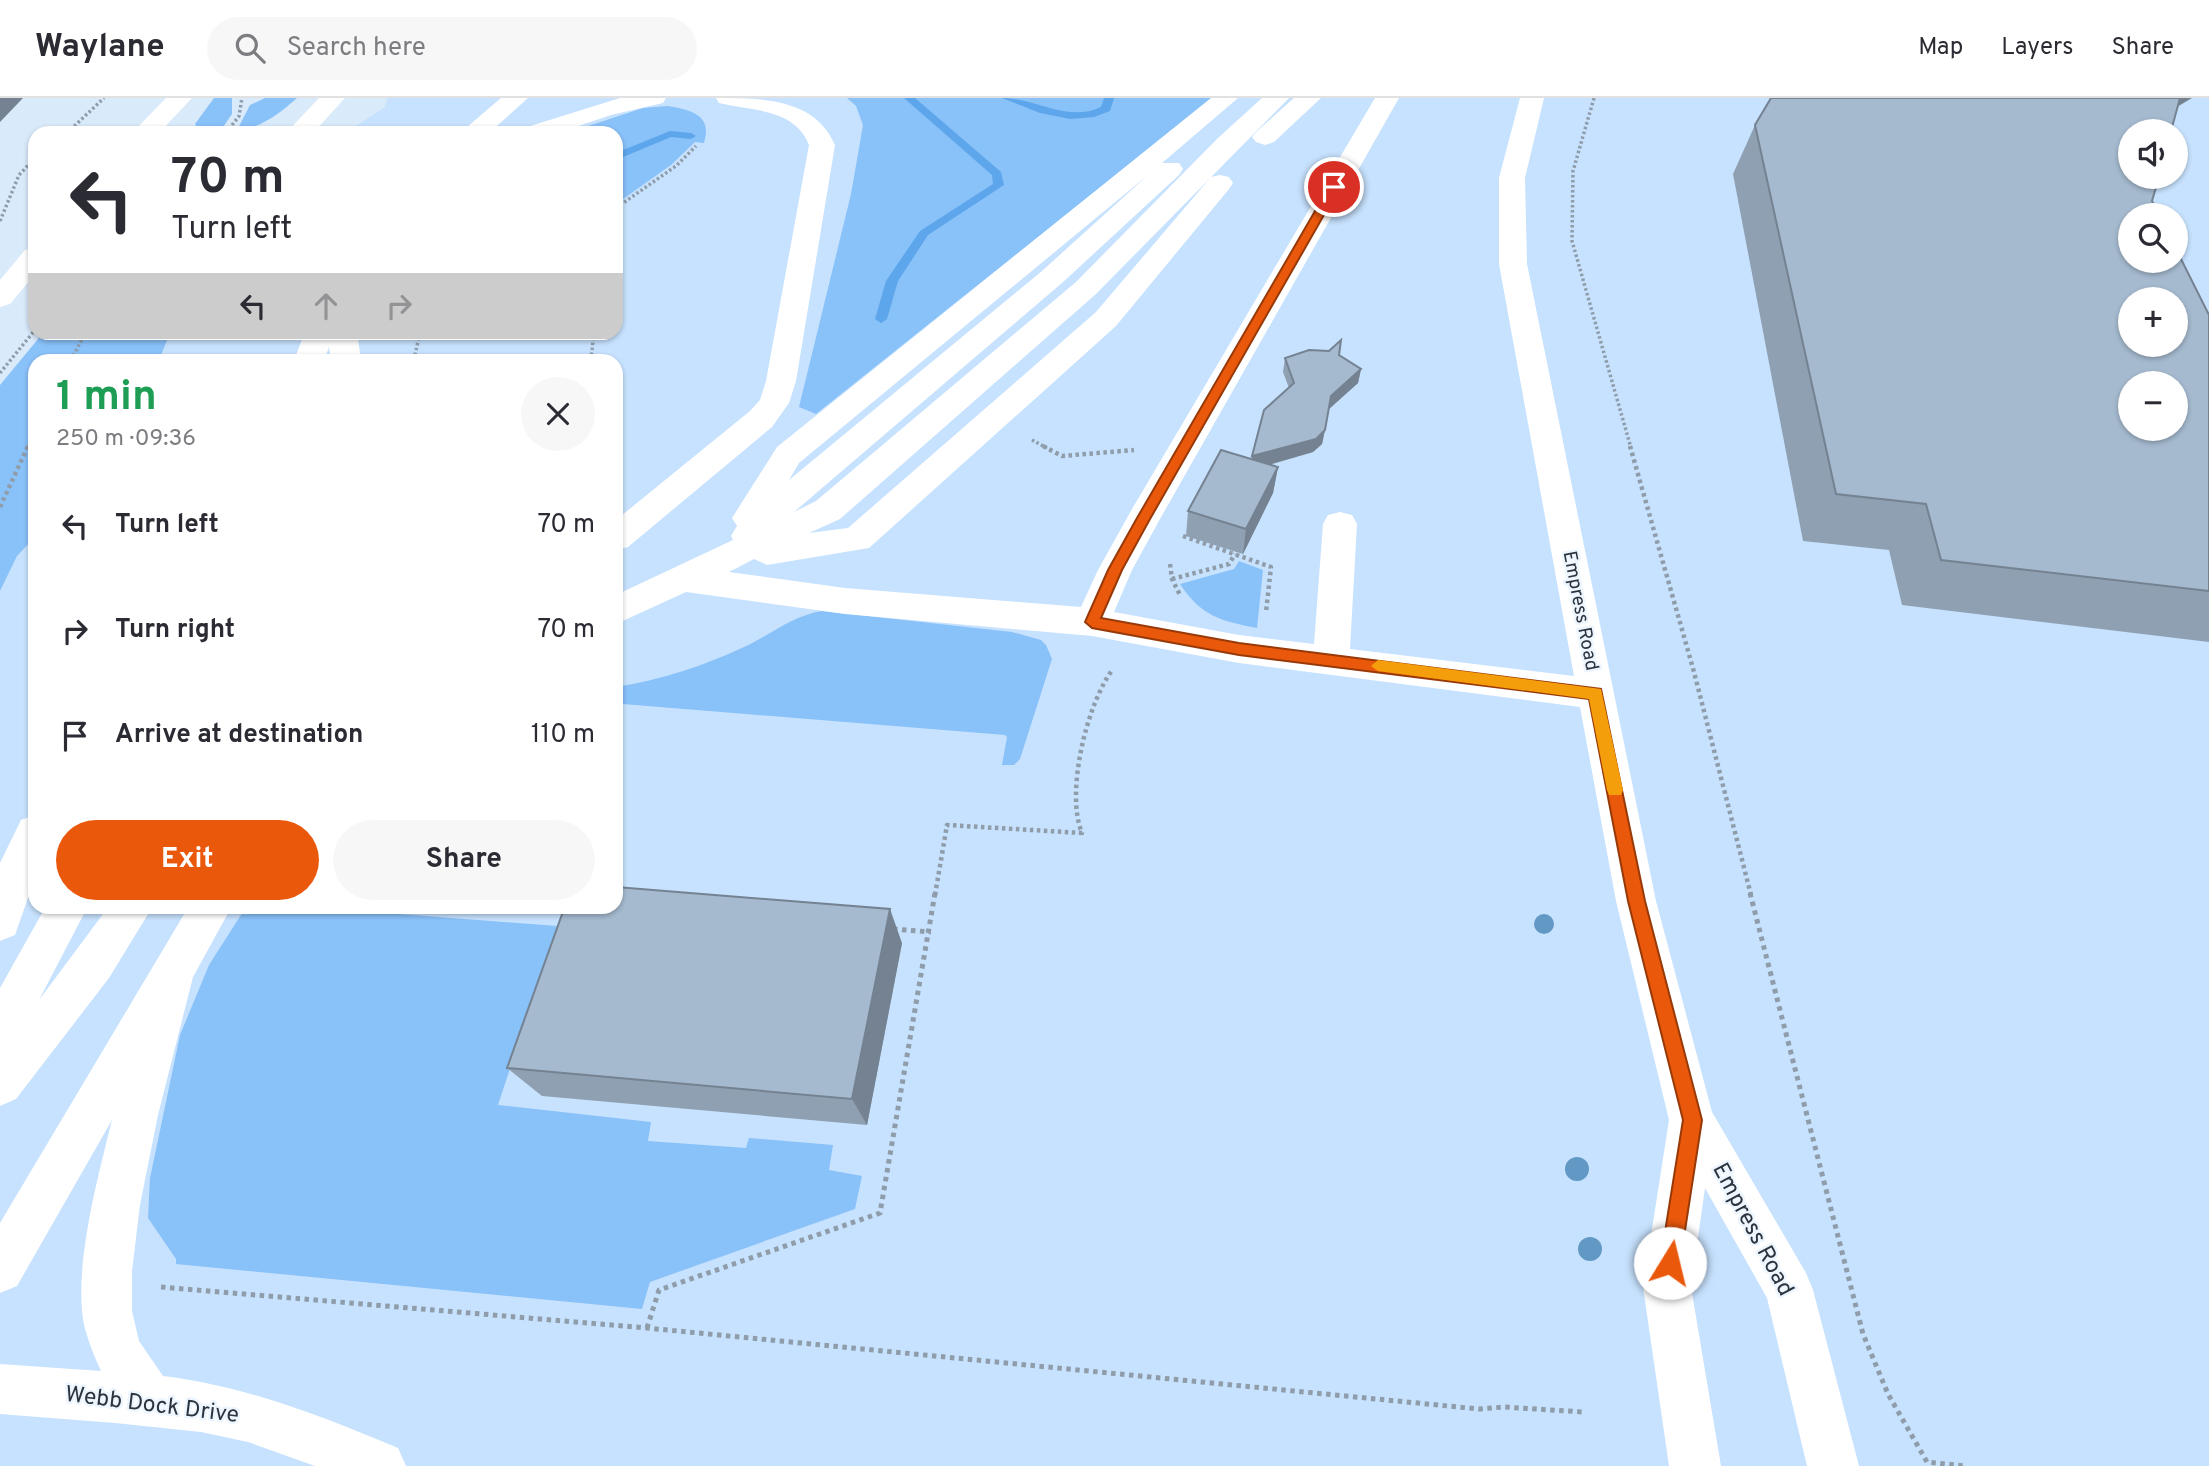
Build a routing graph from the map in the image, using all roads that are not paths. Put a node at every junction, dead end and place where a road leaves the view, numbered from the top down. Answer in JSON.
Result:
{"nodes":[{"id":1,"x":154,"y":98,"type":"edge"},
{"id":2,"x":180,"y":98,"type":"edge"},
{"id":3,"x":333,"y":98,"type":"edge"},
{"id":4,"x":516,"y":98,"type":"edge"},
{"id":5,"x":654,"y":98,"type":"edge"},
{"id":6,"x":728,"y":98,"type":"edge"},
{"id":7,"x":1226,"y":98,"type":"edge"},
{"id":8,"x":1250,"y":98,"type":"edge"},
{"id":9,"x":1277,"y":98,"type":"edge"},
{"id":10,"x":1309,"y":98,"type":"edge"},
{"id":11,"x":1387,"y":98,"type":"edge"},
{"id":12,"x":1532,"y":98,"type":"edge"},
{"id":13,"x":134,"y":126,"type":"edge"},
{"id":14,"x":152,"y":126,"type":"edge"},
{"id":15,"x":306,"y":126,"type":"edge"},
{"id":16,"x":482,"y":126,"type":"edge"},
{"id":17,"x":554,"y":126,"type":"edge"},
{"id":18,"x":28,"y":264,"type":"edge"},
{"id":19,"x":0,"y":298,"type":"edge"},
{"id":20,"x":1340,"y":524,"type":"dead end"},
{"id":21,"x":623,"y":532,"type":"edge"},
{"id":22,"x":724,"y":559,"type":"junction"},
{"id":23,"x":680,"y":578,"type":"junction"},
{"id":24,"x":623,"y":606,"type":"edge"},
{"id":25,"x":1092,"y":622,"type":"junction"},
{"id":26,"x":1331,"y":660,"type":"junction"},
{"id":27,"x":1596,"y":694,"type":"junction"},
{"id":28,"x":28,"y":846,"type":"edge"},
{"id":29,"x":64,"y":914,"type":"edge"},
{"id":30,"x":128,"y":914,"type":"edge"},
{"id":31,"x":207,"y":914,"type":"edge"},
{"id":32,"x":0,"y":922,"type":"edge"},
{"id":33,"x":175,"y":967,"type":"junction"},
{"id":34,"x":0,"y":1030,"type":"edge"},
{"id":35,"x":0,"y":1084,"type":"edge"},
{"id":36,"x":1692,"y":1120,"type":"junction"},
{"id":37,"x":0,"y":1269,"type":"edge"},
{"id":38,"x":0,"y":1389,"type":"edge"},
{"id":39,"x":150,"y":1401,"type":"junction"},
{"id":40,"x":380,"y":1466,"type":"edge"},
{"id":41,"x":1695,"y":1466,"type":"edge"},
{"id":42,"x":1833,"y":1466,"type":"edge"}],
"edges":[{"from":1,"to":13,"type":"street"},
{"from":2,"to":14,"type":"street"},
{"from":3,"to":15,"type":"street"},
{"from":4,"to":16,"type":"street"},
{"from":5,"to":17,"type":"street"},
{"from":6,"to":21,"type":"street"},
{"from":7,"to":22,"type":"street"},
{"from":8,"to":22,"type":"street"},
{"from":9,"to":22,"type":"street"},
{"from":10,"to":22,"type":"street"},
{"from":11,"to":25,"type":"street"},
{"from":12,"to":27,"type":"street","name":"Empress Road"},
{"from":18,"to":19,"type":"street"},
{"from":20,"to":26,"type":"street"},
{"from":22,"to":23,"type":"street"},
{"from":23,"to":24,"type":"street"},
{"from":23,"to":25,"type":"street"},
{"from":25,"to":26,"type":"street"},
{"from":26,"to":27,"type":"street"},
{"from":27,"to":36,"type":"street","name":"Empress Road"},
{"from":28,"to":32,"type":"street"},
{"from":29,"to":34,"type":"street"},
{"from":30,"to":35,"type":"street"},
{"from":31,"to":33,"type":"street"},
{"from":33,"to":37,"type":"street"},
{"from":33,"to":39,"type":"street"},
{"from":36,"to":41,"type":"street","name":"Empress Road"},
{"from":36,"to":42,"type":"street","name":"Empress Road"},
{"from":38,"to":39,"type":"street","name":"Webb Dock Drive"},
{"from":39,"to":40,"type":"street","name":"Webb Dock Drive"}]}
